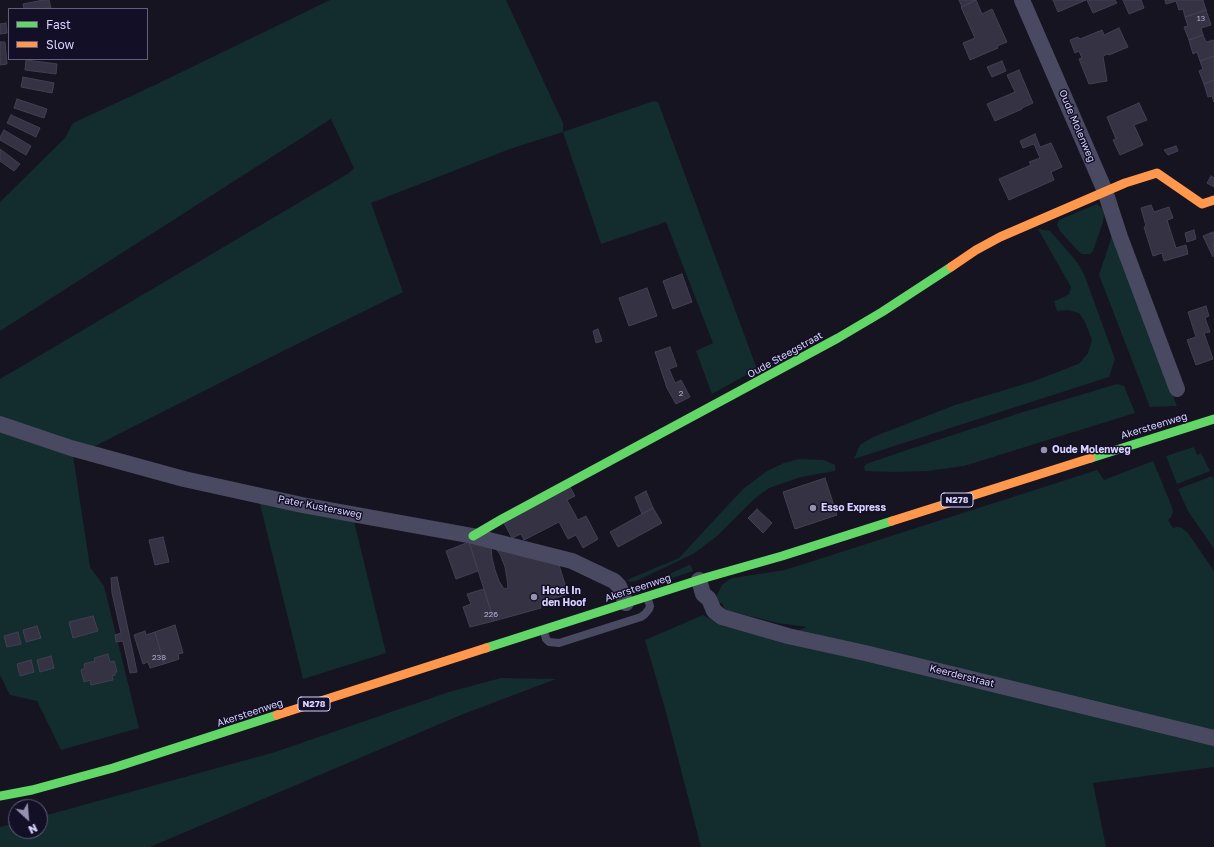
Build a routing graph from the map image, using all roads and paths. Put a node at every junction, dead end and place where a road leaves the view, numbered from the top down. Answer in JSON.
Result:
{"nodes":[{"id":1,"x":1022,"y":0,"type":"edge"},
{"id":2,"x":1105,"y":191,"type":"junction"},
{"id":3,"x":1214,"y":200,"type":"edge"},
{"id":4,"x":1177,"y":389,"type":"dead end"},
{"id":5,"x":1214,"y":419,"type":"edge"},
{"id":6,"x":0,"y":424,"type":"edge"},
{"id":7,"x":473,"y":536,"type":"junction"},
{"id":8,"x":703,"y":578,"type":"junction"},
{"id":9,"x":646,"y":596,"type":"junction"},
{"id":10,"x":626,"y":603,"type":"junction"},
{"id":11,"x":543,"y":630,"type":"junction"},
{"id":12,"x":1214,"y":738,"type":"edge"},
{"id":13,"x":0,"y":796,"type":"edge"}],
"edges":[{"from":1,"to":2,"type":"street","name":"Oude Molenweg"},
{"from":2,"to":3,"type":"main road","name":"Oude Steegstraat"},
{"from":2,"to":4,"type":"street","name":"Oude Molenweg"},
{"from":2,"to":7,"type":"main road","name":"Oude Steegstraat"},
{"from":5,"to":8,"type":"main road","name":"Akersteenweg","number":"N278"},
{"from":6,"to":7,"type":"street","name":"Pater Kustersweg"},
{"from":7,"to":10,"type":"street","name":"Pater Kustersweg"},
{"from":8,"to":9,"type":"main road","name":"Akersteenweg","number":"N278"},
{"from":8,"to":12,"type":"street","name":"Keerderstraat"},
{"from":9,"to":10,"type":"main road","name":"Akersteenweg","number":"N278"},
{"from":9,"to":11,"type":"lane"},
{"from":10,"to":11,"type":"main road","name":"Akersteenweg","number":"N278"},
{"from":11,"to":13,"type":"main road","name":"Akersteenweg","number":"N278"}]}
